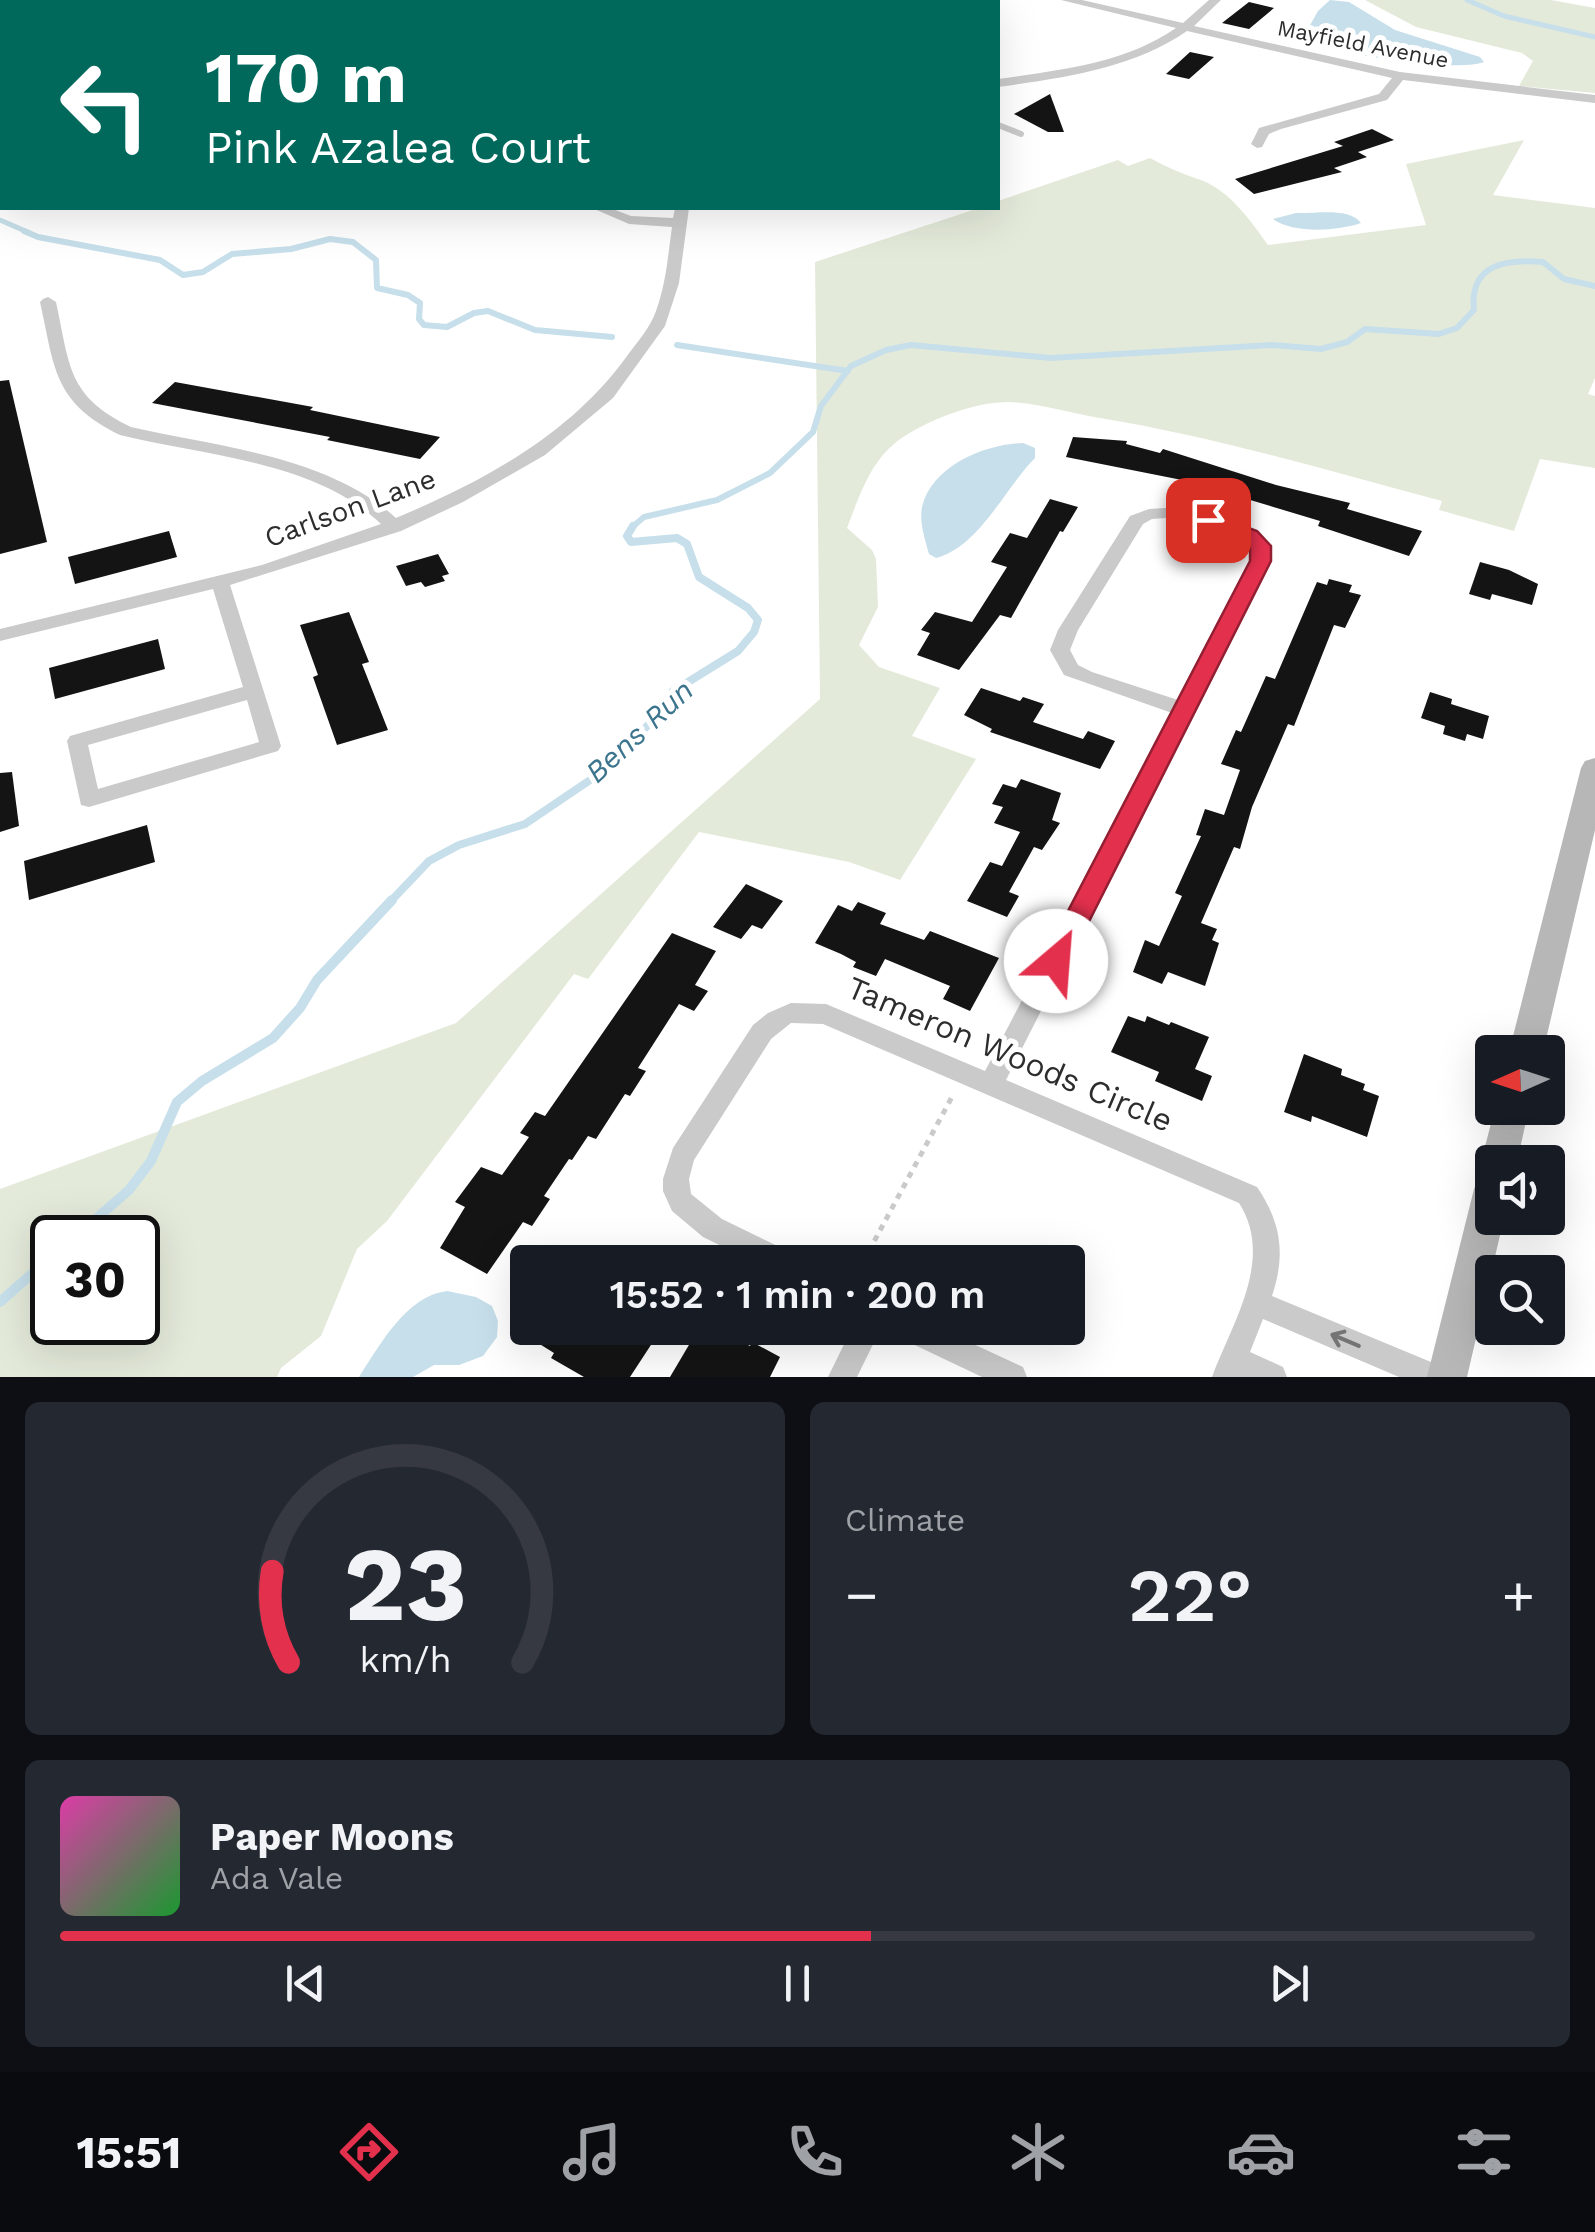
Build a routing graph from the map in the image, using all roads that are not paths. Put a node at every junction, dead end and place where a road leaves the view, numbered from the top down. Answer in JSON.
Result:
{"nodes":[{"id":1,"x":1066,"y":0,"type":"edge"},
{"id":2,"x":1215,"y":0,"type":"edge"},
{"id":3,"x":1184,"y":27,"type":"junction"},
{"id":4,"x":1400,"y":76,"type":"junction"},
{"id":5,"x":1000,"y":83,"type":"edge"},
{"id":6,"x":1595,"y":99,"type":"edge"},
{"id":7,"x":1000,"y":126,"type":"edge"},
{"id":8,"x":1022,"y":134,"type":"dead end"},
{"id":9,"x":1258,"y":144,"type":"dead end"},
{"id":10,"x":605,"y":210,"type":"edge"},
{"id":11,"x":681,"y":215,"type":"edge"},
{"id":12,"x":48,"y":302,"type":"dead end"},
{"id":13,"x":395,"y":527,"type":"junction"},
{"id":14,"x":220,"y":582,"type":"junction"},
{"id":15,"x":0,"y":636,"type":"edge"},
{"id":16,"x":254,"y":691,"type":"junction"},
{"id":17,"x":1185,"y":710,"type":"junction"},
{"id":18,"x":1595,"y":768,"type":"edge"},
{"id":19,"x":1530,"y":1035,"type":"edge"},
{"id":20,"x":992,"y":1083,"type":"junction"},
{"id":21,"x":1481,"y":1235,"type":"edge"},
{"id":22,"x":748,"y":1245,"type":"edge"},
{"id":23,"x":1257,"y":1303,"type":"junction"},
{"id":24,"x":858,"y":1345,"type":"edge"},
{"id":25,"x":946,"y":1345,"type":"edge"},
{"id":26,"x":1230,"y":1368,"type":"edge"},
{"id":27,"x":842,"y":1377,"type":"edge"},
{"id":28,"x":1013,"y":1377,"type":"edge"},
{"id":29,"x":1273,"y":1377,"type":"edge"},
{"id":30,"x":1433,"y":1377,"type":"edge"},
{"id":31,"x":1447,"y":1377,"type":"edge"}],
"edges":[{"from":1,"to":3,"type":"street","name":"Mayfield Avenue"},
{"from":2,"to":3,"type":"street"},
{"from":3,"to":4,"type":"street","name":"Mayfield Avenue"},
{"from":3,"to":5,"type":"street"},
{"from":4,"to":6,"type":"street","name":"Mayfield Avenue"},
{"from":4,"to":9,"type":"street"},
{"from":7,"to":8,"type":"lane"},
{"from":10,"to":11,"type":"street"},
{"from":11,"to":13,"type":"street","name":"Carlson Lane"},
{"from":12,"to":13,"type":"street"},
{"from":13,"to":14,"type":"street","name":"Carlson Lane"},
{"from":14,"to":15,"type":"street","name":"Carlson Lane"},
{"from":14,"to":16,"type":"street"},
{"from":16,"to":16,"type":"street"},
{"from":17,"to":17,"type":"street"},
{"from":17,"to":20,"type":"street"},
{"from":18,"to":19,"type":"main road"},
{"from":20,"to":22,"type":"street","name":"Tameron Woods Circle"},
{"from":20,"to":23,"type":"street","name":"Tameron Woods Circle"},
{"from":21,"to":31,"type":"main road"},
{"from":23,"to":26,"type":"street","name":"Tameron Woods Circle"},
{"from":30,"to":23,"type":"street","one_way":true},
{"from":24,"to":27,"type":"street"},
{"from":25,"to":28,"type":"street"},
{"from":26,"to":29,"type":"street","name":"Tameron Woods Circle"}]}
